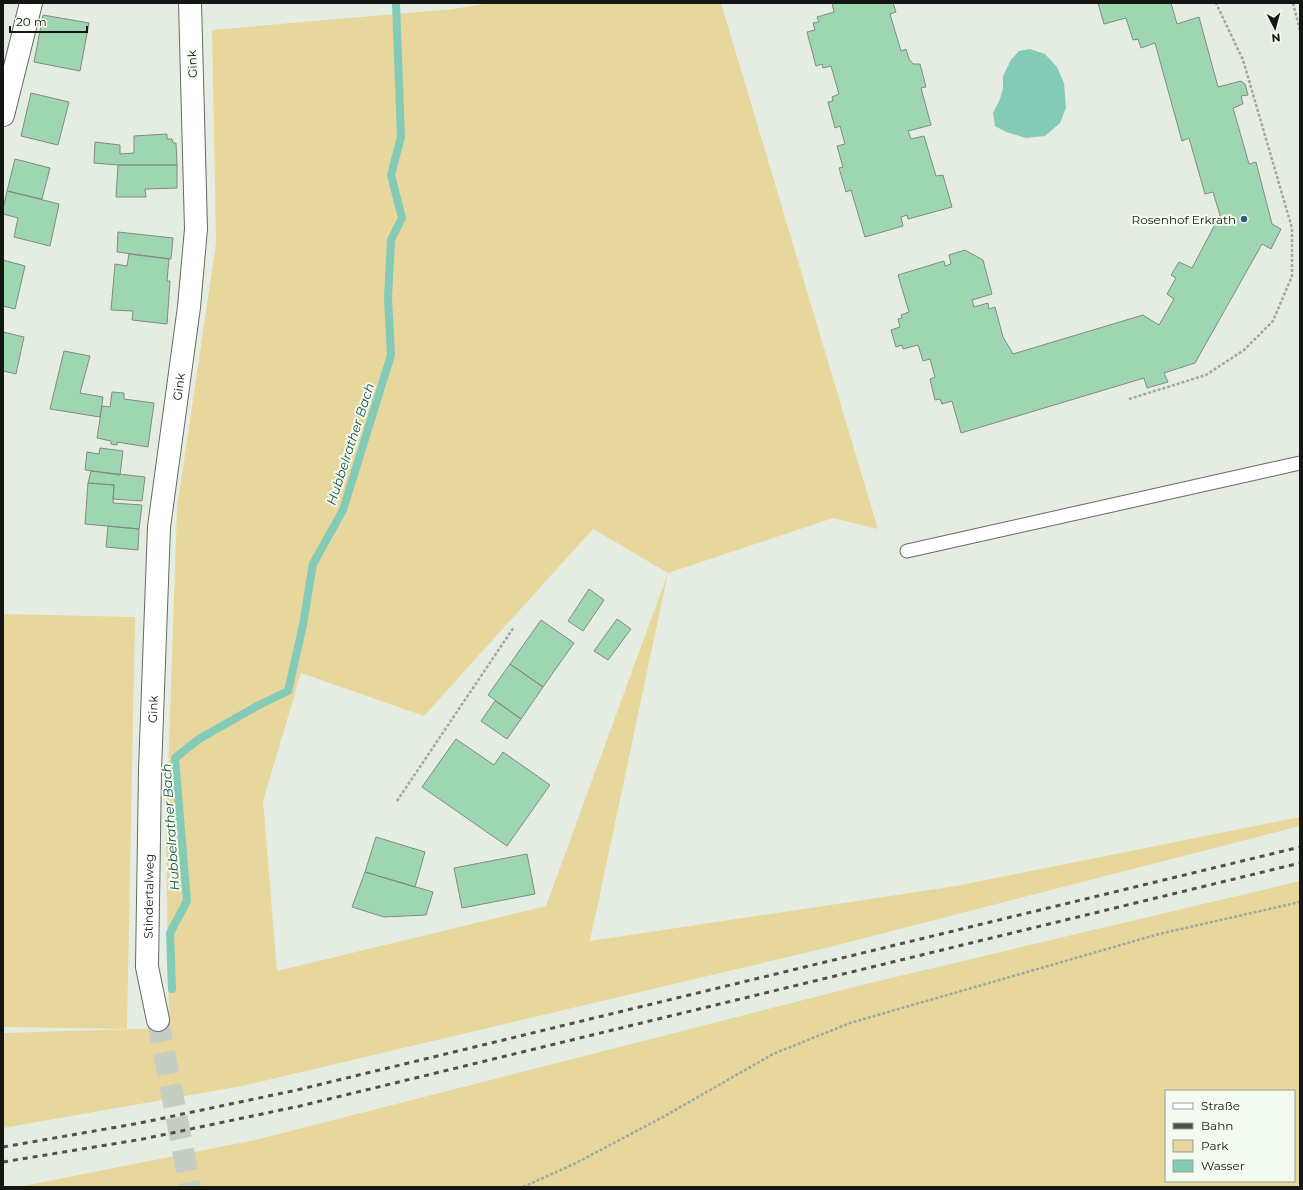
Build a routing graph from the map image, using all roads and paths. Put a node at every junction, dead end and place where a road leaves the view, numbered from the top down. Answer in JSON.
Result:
{"nodes":[{"id":1,"x":31,"y":3,"type":"edge"},
{"id":2,"x":190,"y":3,"type":"edge"},
{"id":3,"x":1216,"y":3,"type":"edge"},
{"id":4,"x":1293,"y":3,"type":"edge"},
{"id":5,"x":1300,"y":31,"type":"edge"},
{"id":6,"x":3,"y":115,"type":"edge"},
{"id":7,"x":1129,"y":399,"type":"dead end"},
{"id":8,"x":1300,"y":463,"type":"edge"},
{"id":9,"x":907,"y":551,"type":"dead end"},
{"id":10,"x":514,"y":627,"type":"dead end"},
{"id":11,"x":150,"y":770,"type":"joint"},
{"id":12,"x":397,"y":801,"type":"dead end"},
{"id":13,"x":1300,"y":902,"type":"edge"},
{"id":14,"x":158,"y":1020,"type":"tunnel mouth"},
{"id":15,"x":523,"y":1187,"type":"edge"}],
"edges":[{"from":1,"to":6,"type":"street"},
{"from":2,"to":11,"type":"street","name":"Gink"},
{"from":3,"to":7,"type":"path"},
{"from":4,"to":5,"type":"path"},
{"from":8,"to":9,"type":"lane"},
{"from":10,"to":12,"type":"path"},
{"from":11,"to":14,"type":"street","name":"Stindertalweg"},
{"from":13,"to":15,"type":"path"}]}
